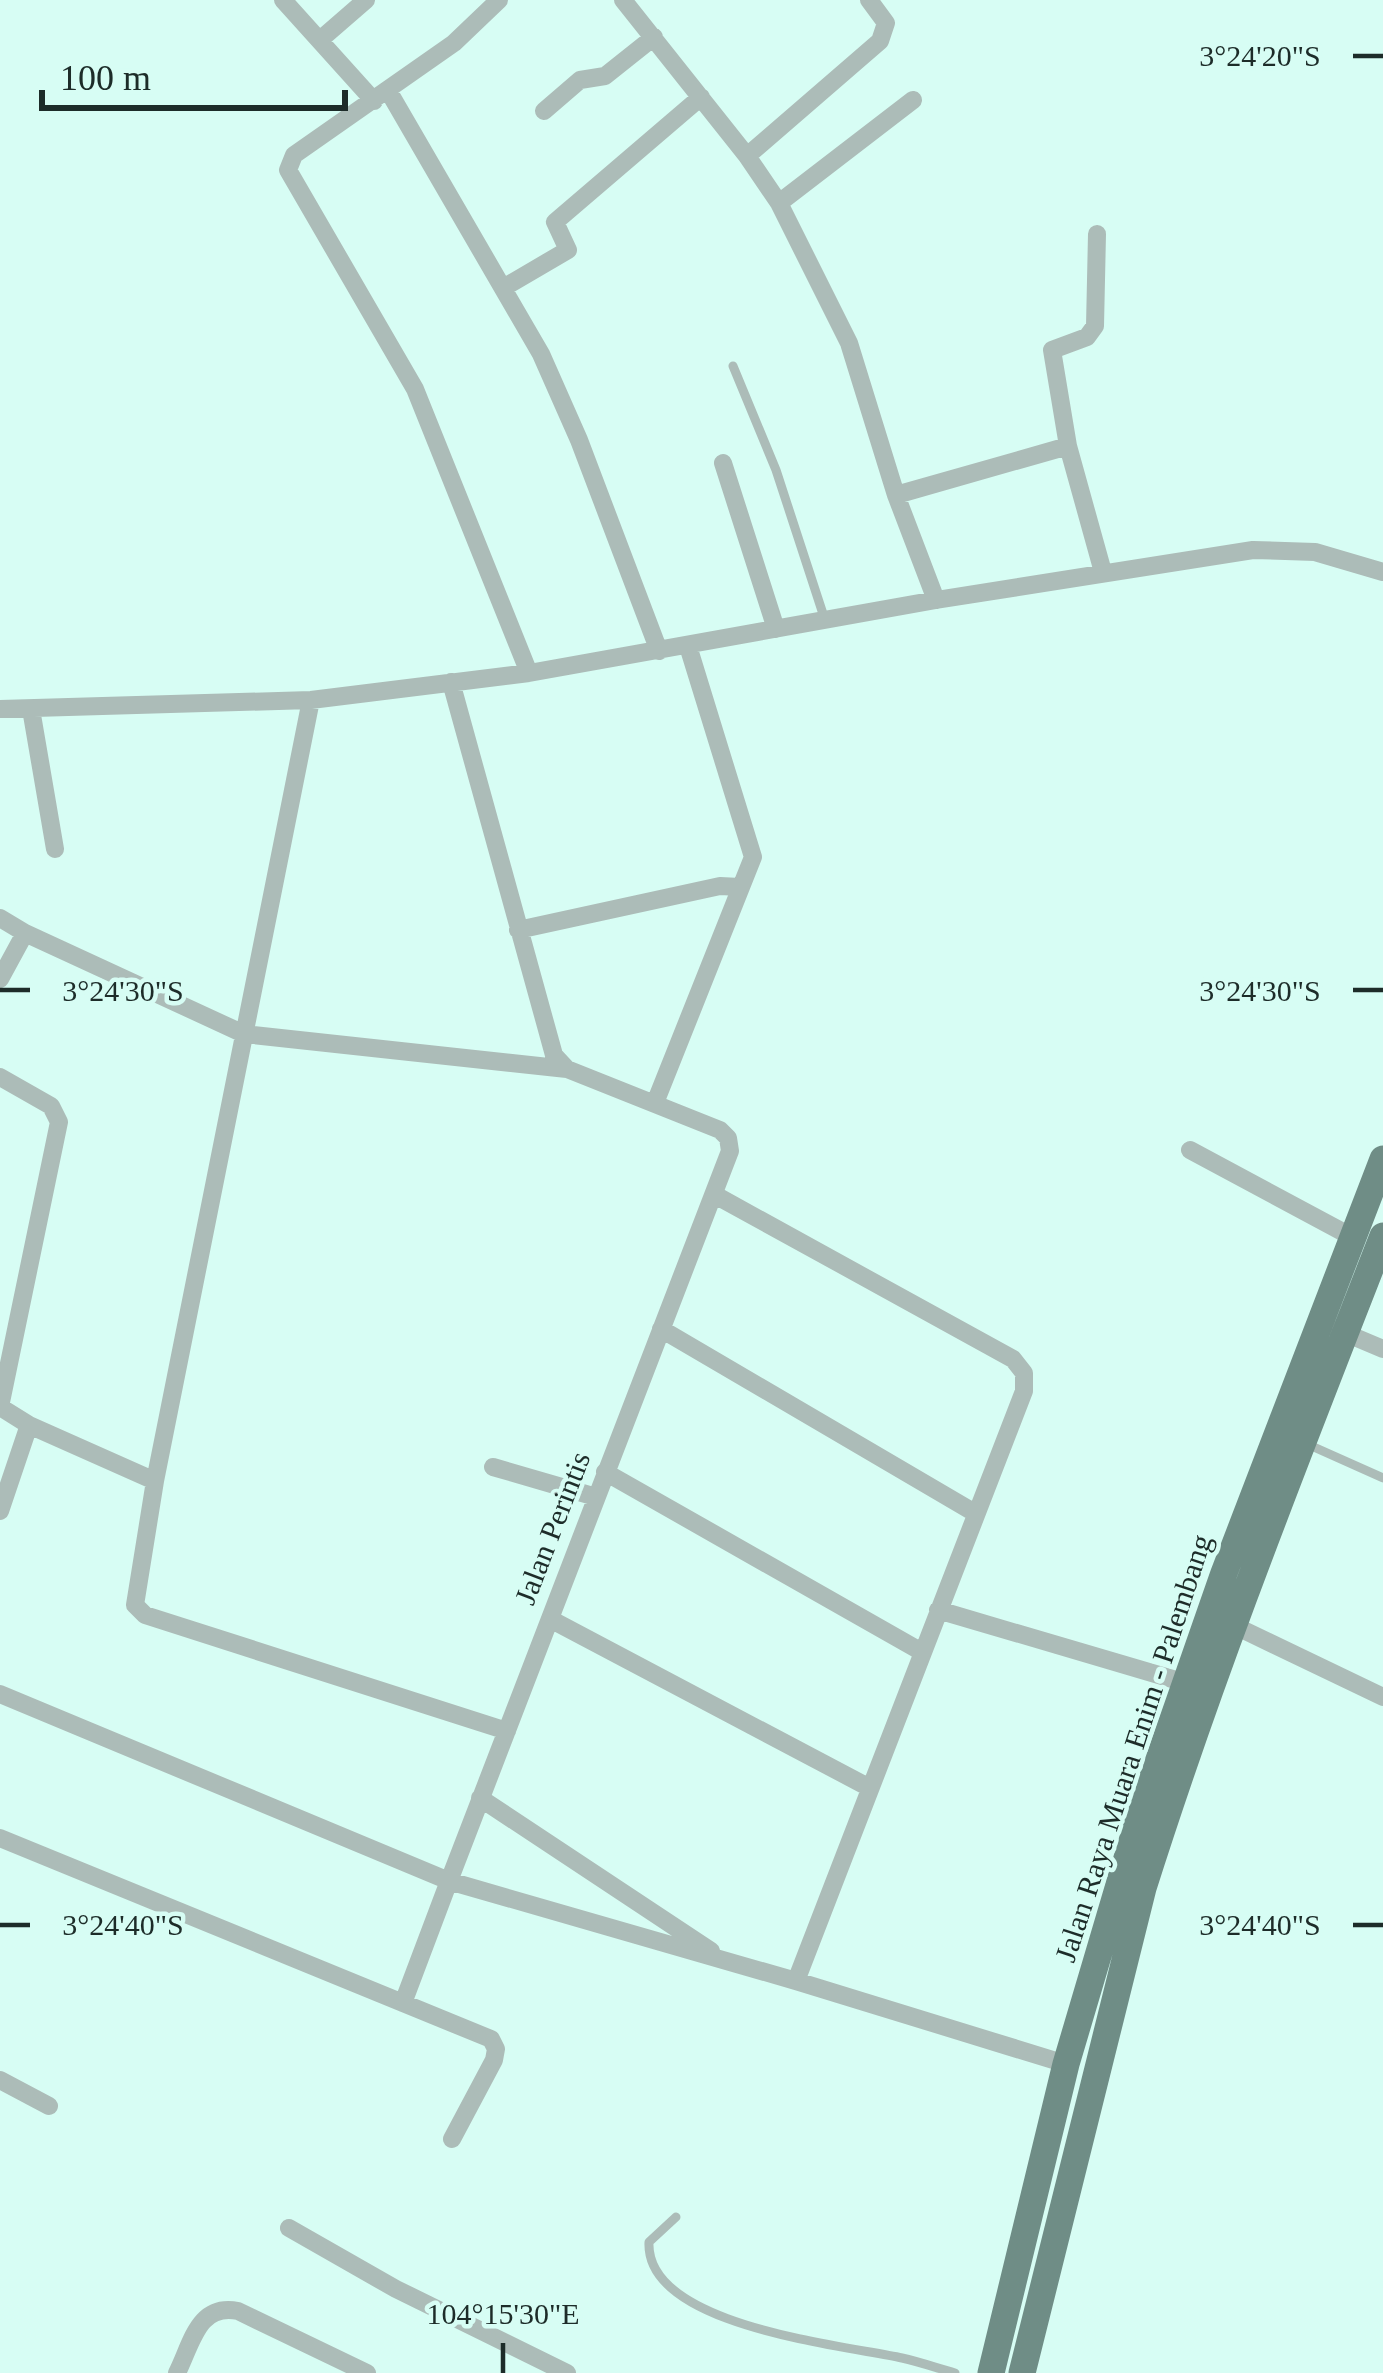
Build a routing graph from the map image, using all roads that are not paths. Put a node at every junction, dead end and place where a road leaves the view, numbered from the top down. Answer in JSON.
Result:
{"nodes":[{"id":1,"x":283,"y":0,"type":"edge"},
{"id":2,"x":366,"y":0,"type":"edge"},
{"id":3,"x":499,"y":0,"type":"edge"},
{"id":4,"x":623,"y":0,"type":"edge"},
{"id":5,"x":868,"y":0,"type":"edge"},
{"id":6,"x":654,"y":37,"type":"junction"},
{"id":7,"x":321,"y":39,"type":"junction"},
{"id":8,"x":381,"y":97,"type":"junction"},
{"id":9,"x":701,"y":97,"type":"junction"},
{"id":10,"x":913,"y":100,"type":"dead end"},
{"id":11,"x":544,"y":110,"type":"dead end"},
{"id":12,"x":747,"y":156,"type":"junction"},
{"id":13,"x":779,"y":203,"type":"junction"},
{"id":14,"x":1097,"y":234,"type":"dead end"},
{"id":15,"x":503,"y":288,"type":"junction"},
{"id":16,"x":733,"y":366,"type":"dead end"},
{"id":17,"x":1069,"y":446,"type":"junction"},
{"id":18,"x":723,"y":463,"type":"dead end"},
{"id":19,"x":896,"y":495,"type":"junction"},
{"id":20,"x":1103,"y":572,"type":"junction"},
{"id":21,"x":1383,"y":572,"type":"edge"},
{"id":22,"x":936,"y":600,"type":"junction"},
{"id":23,"x":825,"y":620,"type":"junction"},
{"id":24,"x":776,"y":629,"type":"junction"},
{"id":25,"x":688,"y":646,"type":"junction"},
{"id":26,"x":659,"y":651,"type":"junction"},
{"id":27,"x":529,"y":673,"type":"junction"},
{"id":28,"x":451,"y":682,"type":"junction"},
{"id":29,"x":311,"y":700,"type":"junction"},
{"id":30,"x":0,"y":709,"type":"edge"},
{"id":31,"x":31,"y":709,"type":"junction"},
{"id":32,"x":55,"y":849,"type":"dead end"},
{"id":33,"x":740,"y":887,"type":"junction"},
{"id":34,"x":0,"y":918,"type":"edge"},
{"id":35,"x":518,"y":930,"type":"junction"},
{"id":36,"x":25,"y":933,"type":"junction"},
{"id":37,"x":0,"y":979,"type":"edge"},
{"id":38,"x":244,"y":1034,"type":"junction"},
{"id":39,"x":567,"y":1069,"type":"junction"},
{"id":40,"x":0,"y":1077,"type":"edge"},
{"id":41,"x":655,"y":1103,"type":"junction"},
{"id":42,"x":1190,"y":1150,"type":"dead end"},
{"id":43,"x":1383,"y":1159,"type":"edge"},
{"id":44,"x":715,"y":1195,"type":"junction"},
{"id":45,"x":1383,"y":1236,"type":"edge"},
{"id":46,"x":1354,"y":1238,"type":"junction"},
{"id":47,"x":1332,"y":1328,"type":"junction"},
{"id":48,"x":662,"y":1329,"type":"junction"},
{"id":49,"x":1383,"y":1349,"type":"edge"},
{"id":50,"x":29,"y":1425,"type":"junction"},
{"id":51,"x":1302,"y":1442,"type":"junction"},
{"id":52,"x":494,"y":1467,"type":"dead end"},
{"id":53,"x":605,"y":1472,"type":"junction"},
{"id":54,"x":1383,"y":1478,"type":"edge"},
{"id":55,"x":155,"y":1481,"type":"junction"},
{"id":56,"x":596,"y":1497,"type":"junction"},
{"id":57,"x":0,"y":1511,"type":"edge"},
{"id":58,"x":975,"y":1514,"type":"junction"},
{"id":59,"x":938,"y":1610,"type":"junction"},
{"id":60,"x":550,"y":1619,"type":"junction"},
{"id":61,"x":1232,"y":1624,"type":"junction"},
{"id":62,"x":922,"y":1652,"type":"junction"},
{"id":63,"x":1186,"y":1683,"type":"junction"},
{"id":64,"x":0,"y":1694,"type":"edge"},
{"id":65,"x":1383,"y":1697,"type":"edge"},
{"id":66,"x":507,"y":1731,"type":"junction"},
{"id":67,"x":868,"y":1786,"type":"junction"},
{"id":68,"x":479,"y":1798,"type":"junction"},
{"id":69,"x":0,"y":1838,"type":"edge"},
{"id":70,"x":449,"y":1882,"type":"junction"},
{"id":71,"x":728,"y":1961,"type":"junction"},
{"id":72,"x":796,"y":1981,"type":"junction"},
{"id":73,"x":404,"y":2003,"type":"junction"},
{"id":74,"x":1066,"y":2064,"type":"junction"},
{"id":75,"x":0,"y":2080,"type":"edge"},
{"id":76,"x":49,"y":2105,"type":"dead end"},
{"id":77,"x":1054,"y":2116,"type":"junction"},
{"id":78,"x":1087,"y":2121,"type":"junction"},
{"id":79,"x":452,"y":2139,"type":"dead end"},
{"id":80,"x":676,"y":2217,"type":"dead end"},
{"id":81,"x":289,"y":2228,"type":"dead end"},
{"id":82,"x":177,"y":2373,"type":"edge"},
{"id":83,"x":367,"y":2373,"type":"edge"},
{"id":84,"x":567,"y":2373,"type":"edge"},
{"id":85,"x":955,"y":2373,"type":"edge"},
{"id":86,"x":991,"y":2373,"type":"edge"},
{"id":87,"x":1022,"y":2373,"type":"edge"}],
"edges":[{"from":1,"to":7,"type":"street"},
{"from":2,"to":7,"type":"street"},
{"from":3,"to":8,"type":"street"},
{"from":4,"to":6,"type":"street"},
{"from":5,"to":12,"type":"street"},
{"from":6,"to":9,"type":"street"},
{"from":6,"to":11,"type":"street"},
{"from":7,"to":8,"type":"street"},
{"from":8,"to":15,"type":"street"},
{"from":8,"to":27,"type":"street"},
{"from":9,"to":12,"type":"street"},
{"from":9,"to":15,"type":"street"},
{"from":10,"to":13,"type":"street"},
{"from":12,"to":13,"type":"street"},
{"from":13,"to":19,"type":"street"},
{"from":14,"to":17,"type":"street"},
{"from":15,"to":26,"type":"street"},
{"from":16,"to":23,"type":"lane"},
{"from":17,"to":19,"type":"street"},
{"from":17,"to":20,"type":"street"},
{"from":18,"to":24,"type":"street"},
{"from":19,"to":22,"type":"street"},
{"from":20,"to":21,"type":"street"},
{"from":20,"to":22,"type":"street"},
{"from":22,"to":23,"type":"street"},
{"from":23,"to":24,"type":"street"},
{"from":24,"to":25,"type":"street"},
{"from":25,"to":26,"type":"street"},
{"from":25,"to":33,"type":"street"},
{"from":26,"to":27,"type":"street"},
{"from":27,"to":28,"type":"street"},
{"from":28,"to":29,"type":"street"},
{"from":28,"to":35,"type":"street"},
{"from":29,"to":31,"type":"street"},
{"from":29,"to":38,"type":"street"},
{"from":30,"to":31,"type":"street"},
{"from":31,"to":32,"type":"street"},
{"from":33,"to":35,"type":"street"},
{"from":33,"to":41,"type":"street"},
{"from":34,"to":36,"type":"street","name":"Jalan Perintis"},
{"from":35,"to":39,"type":"street"},
{"from":36,"to":37,"type":"street"},
{"from":36,"to":38,"type":"street","name":"Jalan Perintis"},
{"from":38,"to":39,"type":"street","name":"Jalan Perintis"},
{"from":38,"to":55,"type":"street"},
{"from":39,"to":41,"type":"street","name":"Jalan Perintis"},
{"from":40,"to":50,"type":"street"},
{"from":41,"to":44,"type":"street","name":"Jalan Perintis"},
{"from":42,"to":46,"type":"street"},
{"from":43,"to":46,"type":"main road","name":"Jalan Raya Muara Enim - Palembang"},
{"from":44,"to":48,"type":"street","name":"Jalan Perintis"},
{"from":44,"to":58,"type":"street"},
{"from":45,"to":47,"type":"main road","name":"Jalan Raya Muara Enim - Palembang"},
{"from":46,"to":47,"type":"main road","name":"Jalan Raya Muara Enim - Palembang"},
{"from":47,"to":49,"type":"street"},
{"from":47,"to":51,"type":"main road","name":"Jalan Raya Muara Enim - Palembang"},
{"from":47,"to":63,"type":"main road","name":"Jalan Raya Muara Enim - Palembang"},
{"from":48,"to":53,"type":"street","name":"Jalan Perintis"},
{"from":48,"to":58,"type":"street"},
{"from":50,"to":55,"type":"street"},
{"from":50,"to":57,"type":"street"},
{"from":51,"to":54,"type":"lane"},
{"from":51,"to":61,"type":"main road","name":"Jalan Raya Muara Enim - Palembang"},
{"from":52,"to":56,"type":"street"},
{"from":53,"to":56,"type":"street","name":"Jalan Perintis"},
{"from":53,"to":62,"type":"street"},
{"from":55,"to":66,"type":"street"},
{"from":56,"to":60,"type":"street","name":"Jalan Perintis"},
{"from":58,"to":59,"type":"street"},
{"from":59,"to":62,"type":"street"},
{"from":59,"to":63,"type":"street"},
{"from":60,"to":66,"type":"street","name":"Jalan Perintis"},
{"from":60,"to":67,"type":"street"},
{"from":61,"to":65,"type":"street"},
{"from":61,"to":78,"type":"main road","name":"Jalan Raya Muara Enim - Palembang"},
{"from":62,"to":67,"type":"street"},
{"from":63,"to":74,"type":"main road","name":"Jalan Raya Muara Enim - Palembang"},
{"from":64,"to":70,"type":"street"},
{"from":66,"to":68,"type":"street","name":"Jalan Perintis"},
{"from":67,"to":72,"type":"street"},
{"from":68,"to":70,"type":"street","name":"Jalan Perintis"},
{"from":68,"to":71,"type":"street"},
{"from":69,"to":73,"type":"street"},
{"from":70,"to":71,"type":"street"},
{"from":70,"to":73,"type":"street","name":"Jalan Perintis"},
{"from":71,"to":72,"type":"street"},
{"from":72,"to":74,"type":"street"},
{"from":73,"to":79,"type":"street"},
{"from":74,"to":77,"type":"main road","name":"Jalan Raya Muara Enim - Palembang"},
{"from":75,"to":76,"type":"street"},
{"from":77,"to":78,"type":"main road"},
{"from":77,"to":86,"type":"main road","name":"Jalan Raya Muara Enim - Palembang"},
{"from":78,"to":87,"type":"main road","name":"Jalan Raya Muara Enim - Palembang"},
{"from":80,"to":85,"type":"lane"},
{"from":81,"to":84,"type":"street"},
{"from":82,"to":83,"type":"street"}]}
